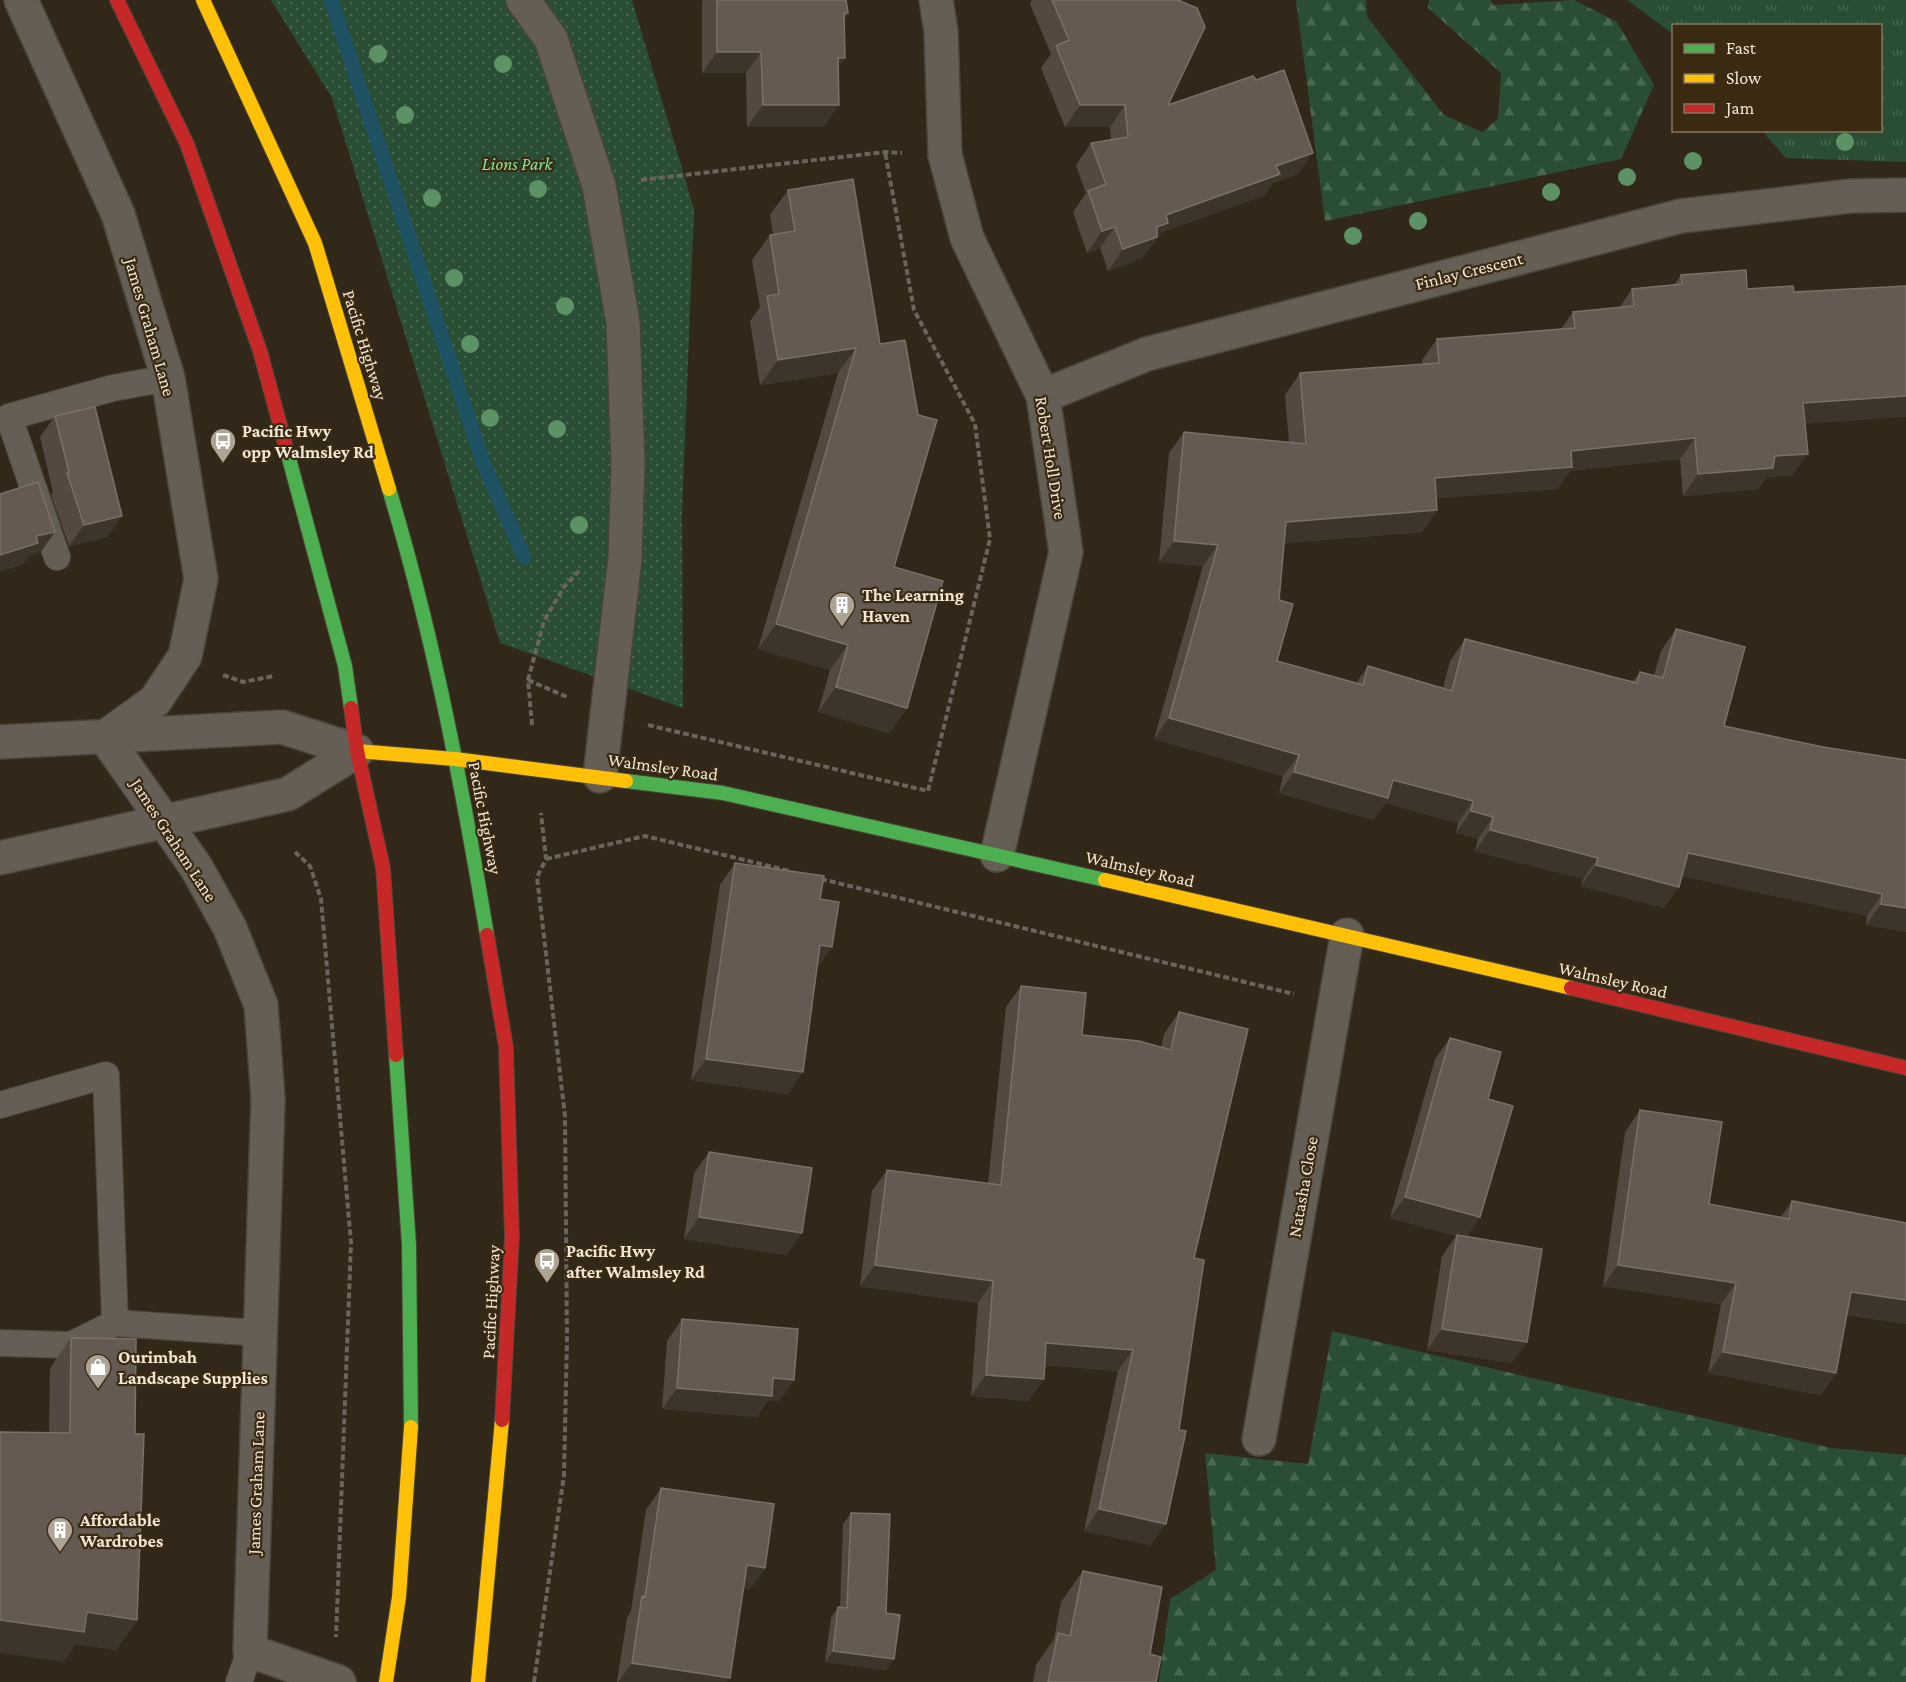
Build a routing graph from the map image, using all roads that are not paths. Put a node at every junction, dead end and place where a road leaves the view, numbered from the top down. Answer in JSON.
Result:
{"nodes":[{"id":1,"x":21,"y":0,"type":"edge"},
{"id":2,"x":117,"y":0,"type":"edge"},
{"id":3,"x":203,"y":0,"type":"edge"},
{"id":4,"x":523,"y":0,"type":"edge"},
{"id":5,"x":936,"y":0,"type":"edge"},
{"id":6,"x":1906,"y":195,"type":"edge"},
{"id":7,"x":168,"y":378,"type":"junction"},
{"id":8,"x":1043,"y":396,"type":"junction"},
{"id":9,"x":57,"y":557,"type":"edge"},
{"id":10,"x":105,"y":737,"type":"junction"},
{"id":11,"x":0,"y":742,"type":"edge"},
{"id":12,"x":357,"y":751,"type":"junction"},
{"id":13,"x":455,"y":759,"type":"junction"},
{"id":14,"x":600,"y":776,"type":"junction"},
{"id":15,"x":167,"y":823,"type":"junction"},
{"id":16,"x":997,"y":855,"type":"junction"},
{"id":17,"x":0,"y":858,"type":"edge"},
{"id":18,"x":1347,"y":935,"type":"junction"},
{"id":19,"x":1906,"y":1068,"type":"edge"},
{"id":20,"x":0,"y":1105,"type":"edge"},
{"id":21,"x":115,"y":1323,"type":"junction"},
{"id":22,"x":260,"y":1333,"type":"junction"},
{"id":23,"x":0,"y":1343,"type":"edge"},
{"id":24,"x":1259,"y":1439,"type":"dead end"},
{"id":25,"x":249,"y":1651,"type":"junction"},
{"id":26,"x":335,"y":1680,"type":"edge"},
{"id":27,"x":239,"y":1682,"type":"edge"},
{"id":28,"x":386,"y":1682,"type":"edge"},
{"id":29,"x":478,"y":1682,"type":"edge"}],
"edges":[{"from":1,"to":7,"type":"street","name":"James Graham Lane"},
{"from":2,"to":12,"type":"main road"},
{"from":3,"to":13,"type":"main road","name":"Pacific Highway"},
{"from":4,"to":14,"type":"street"},
{"from":5,"to":8,"type":"street","name":"Robert Holl Drive"},
{"from":6,"to":8,"type":"street","name":"Finlay Crescent"},
{"from":7,"to":9,"type":"lane"},
{"from":7,"to":10,"type":"street","name":"James Graham Lane"},
{"from":8,"to":16,"type":"street","name":"Robert Holl Drive"},
{"from":10,"to":11,"type":"street"},
{"from":10,"to":12,"type":"street"},
{"from":10,"to":15,"type":"street","name":"James Graham Lane"},
{"from":12,"to":13,"type":"main road","name":"Walmsley Road"},
{"from":12,"to":15,"type":"street"},
{"from":12,"to":28,"type":"main road"},
{"from":13,"to":14,"type":"main road","name":"Walmsley Road"},
{"from":13,"to":29,"type":"main road","name":"Pacific Highway"},
{"from":14,"to":16,"type":"main road","name":"Walmsley Road"},
{"from":15,"to":17,"type":"street"},
{"from":15,"to":22,"type":"street","name":"James Graham Lane"},
{"from":16,"to":18,"type":"main road","name":"Walmsley Road"},
{"from":18,"to":19,"type":"main road","name":"Walmsley Road"},
{"from":18,"to":24,"type":"street","name":"Natasha Close"},
{"from":20,"to":21,"type":"lane"},
{"from":21,"to":22,"type":"lane"},
{"from":21,"to":23,"type":"lane"},
{"from":22,"to":25,"type":"street","name":"James Graham Lane"},
{"from":25,"to":26,"type":"street"},
{"from":25,"to":27,"type":"lane"}]}
